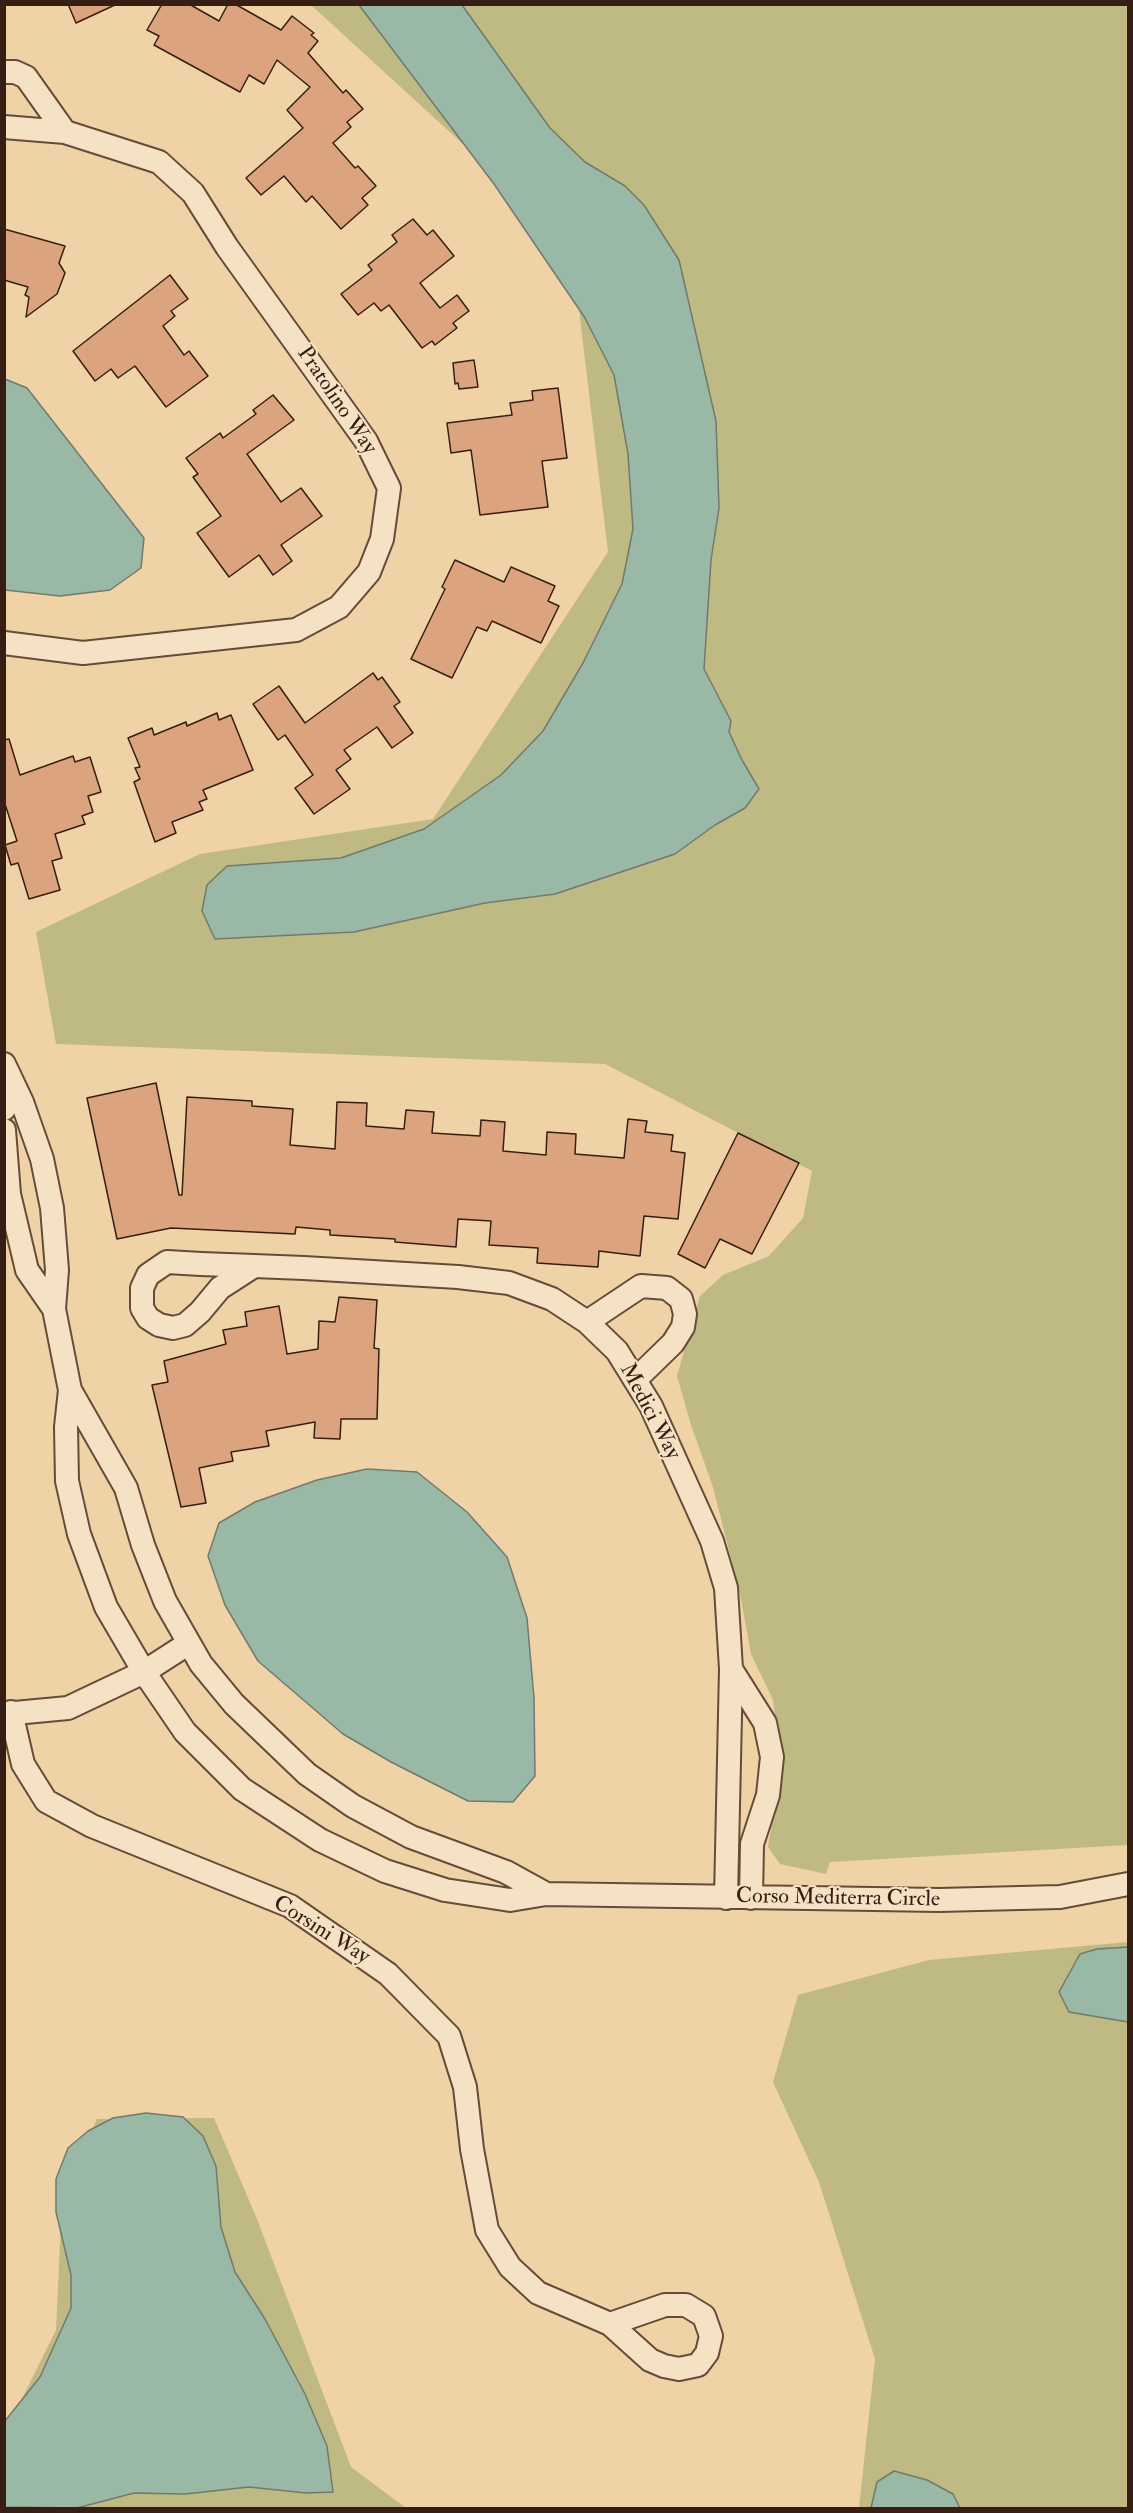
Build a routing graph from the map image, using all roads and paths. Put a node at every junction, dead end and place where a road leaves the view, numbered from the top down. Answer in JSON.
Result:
{"nodes":[{"id":1,"x":4,"y":72,"type":"edge"},
{"id":2,"x":4,"y":127,"type":"edge"},
{"id":3,"x":65,"y":132,"type":"junction"},
{"id":4,"x":4,"y":643,"type":"edge"},
{"id":5,"x":5,"y":1067,"type":"edge"},
{"id":6,"x":4,"y":1108,"type":"edge"},
{"id":7,"x":4,"y":1130,"type":"edge"},
{"id":8,"x":254,"y":1266,"type":"junction"},
{"id":9,"x":54,"y":1309,"type":"junction"},
{"id":10,"x":587,"y":1322,"type":"junction"},
{"id":11,"x":635,"y":1380,"type":"junction"},
{"id":12,"x":70,"y":1390,"type":"junction"},
{"id":13,"x":189,"y":1644,"type":"junction"},
{"id":14,"x":731,"y":1669,"type":"junction"},
{"id":15,"x":144,"y":1672,"type":"junction"},
{"id":16,"x":8,"y":1713,"type":"edge"},
{"id":17,"x":730,"y":1725,"type":"junction"},
{"id":18,"x":766,"y":1725,"type":"junction"},
{"id":19,"x":729,"y":1795,"type":"junction"},
{"id":20,"x":767,"y":1800,"type":"junction"},
{"id":21,"x":1128,"y":1884,"type":"edge"},
{"id":22,"x":546,"y":1894,"type":"junction"},
{"id":23,"x":726,"y":1898,"type":"junction"},
{"id":24,"x":751,"y":1898,"type":"junction"},
{"id":25,"x":610,"y":2324,"type":"dead end"}],
"edges":[{"from":1,"to":3,"type":"street"},
{"from":2,"to":3,"type":"street","name":"Pratolino Way"},
{"from":3,"to":4,"type":"street","name":"Pratolino Way"},
{"from":5,"to":6,"type":"street","name":"Corso Mediterra Circle"},
{"from":5,"to":9,"type":"street","name":"Corso Mediterra Circle"},
{"from":7,"to":9,"type":"street","name":"Corso Mediterra Circle"},
{"from":8,"to":8,"type":"street","name":"Medici Way"},
{"from":8,"to":10,"type":"street","name":"Medici Way"},
{"from":9,"to":12,"type":"street","name":"Corso Mediterra Circle"},
{"from":10,"to":11,"type":"street","name":"Medici Way"},
{"from":10,"to":11,"type":"street"},
{"from":11,"to":14,"type":"street","name":"Medici Way"},
{"from":12,"to":13,"type":"street","name":"Corso Mediterra Circle"},
{"from":12,"to":15,"type":"street","name":"Corso Mediterra Circle"},
{"from":13,"to":15,"type":"street","name":"Corsini Way"},
{"from":13,"to":22,"type":"street","name":"Corso Mediterra Circle"},
{"from":14,"to":17,"type":"street","name":"Medici Way"},
{"from":14,"to":18,"type":"street","name":"Medici Way"},
{"from":15,"to":16,"type":"street","name":"Corsini Way"},
{"from":15,"to":22,"type":"street","name":"Corso Mediterra Circle"},
{"from":16,"to":25,"type":"street","name":"Corsini Way"},
{"from":17,"to":18,"type":"street"},
{"from":17,"to":19,"type":"street","name":"Medici Way"},
{"from":18,"to":20,"type":"street","name":"Medici Way"},
{"from":19,"to":20,"type":"street"},
{"from":19,"to":23,"type":"street","name":"Medici Way"},
{"from":20,"to":24,"type":"street","name":"Medici Way"},
{"from":21,"to":24,"type":"street","name":"Corso Mediterra Circle"},
{"from":22,"to":23,"type":"street","name":"Corso Mediterra Circle"},
{"from":23,"to":24,"type":"street","name":"Corso Mediterra Circle"}]}
